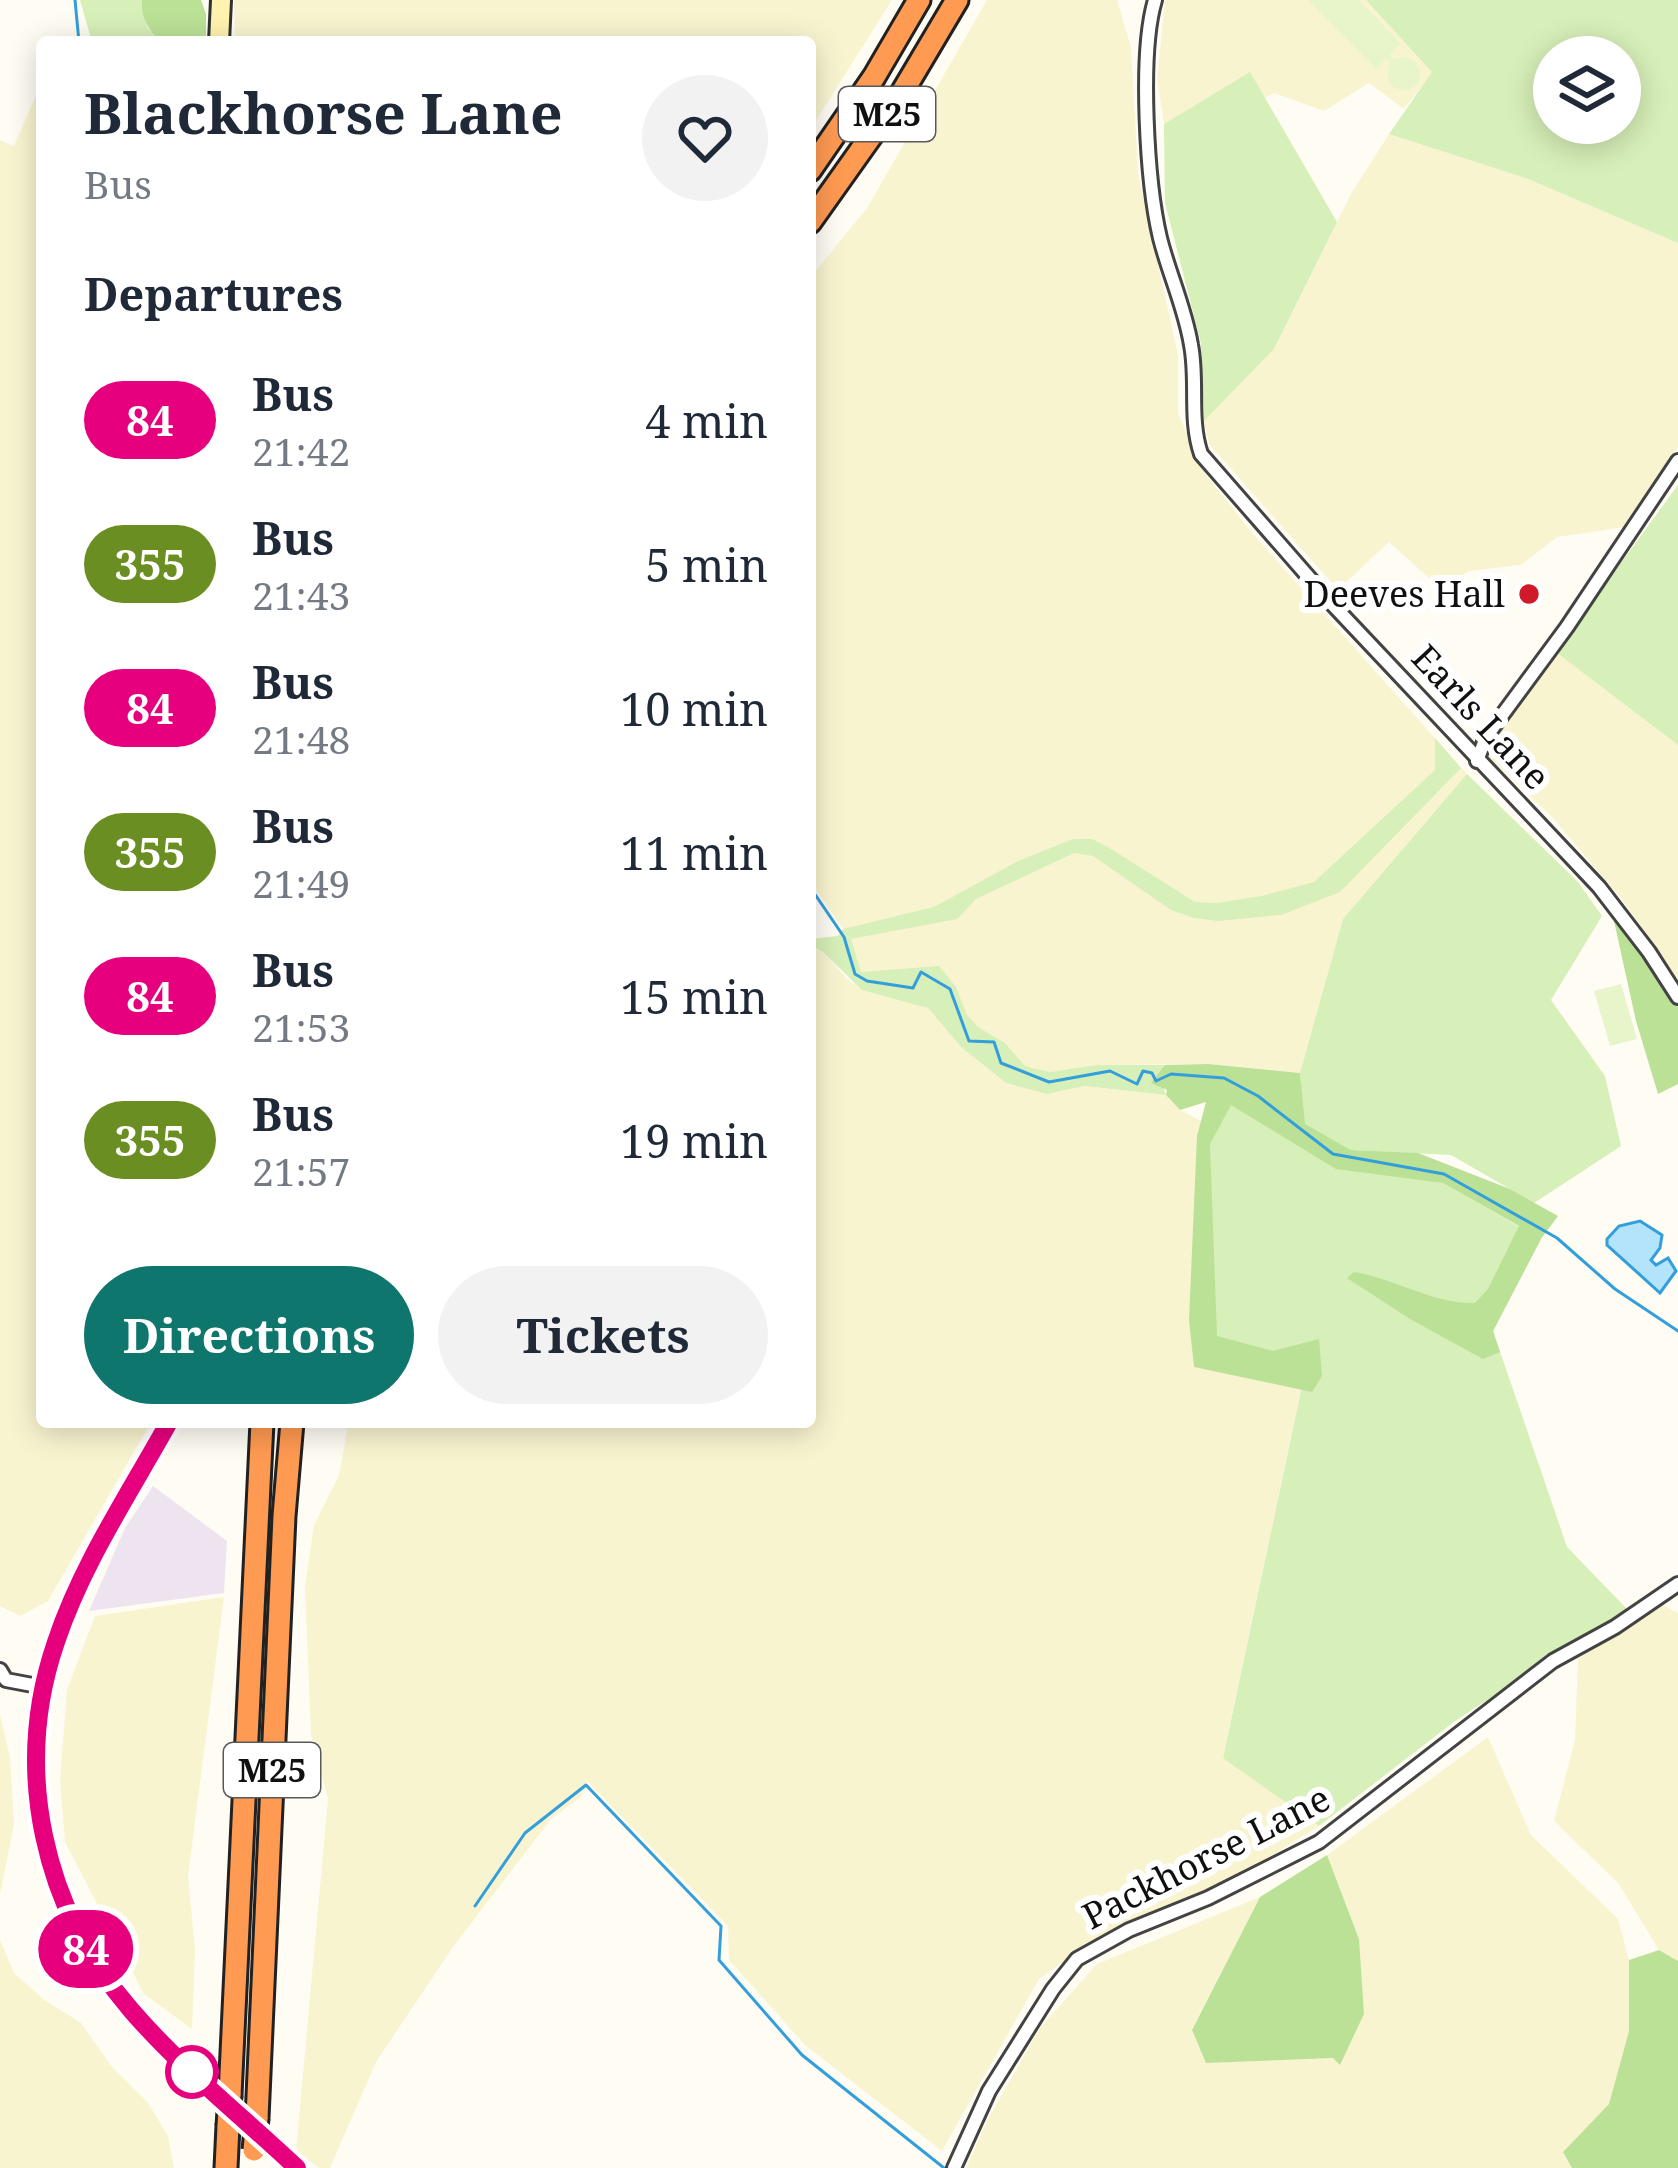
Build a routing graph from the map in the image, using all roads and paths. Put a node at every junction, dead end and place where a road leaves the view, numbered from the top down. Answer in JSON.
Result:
{"nodes":[{"id":1,"x":220,"y":0,"type":"edge"},
{"id":2,"x":919,"y":0,"type":"edge"},
{"id":3,"x":957,"y":0,"type":"edge"},
{"id":4,"x":1155,"y":0,"type":"edge"},
{"id":5,"x":219,"y":36,"type":"edge"},
{"id":6,"x":816,"y":161,"type":"edge"},
{"id":7,"x":816,"y":213,"type":"edge"},
{"id":8,"x":1678,"y":461,"type":"edge"},
{"id":9,"x":1486,"y":736,"type":"junction"},
{"id":10,"x":1459,"y":741,"type":"junction"},
{"id":11,"x":1477,"y":761,"type":"junction"},
{"id":12,"x":1678,"y":997,"type":"edge"},
{"id":13,"x":166,"y":1428,"type":"edge"},
{"id":14,"x":262,"y":1428,"type":"edge"},
{"id":15,"x":291,"y":1428,"type":"edge"},
{"id":16,"x":1678,"y":1584,"type":"edge"},
{"id":17,"x":0,"y":1670,"type":"edge"},
{"id":18,"x":43,"y":1687,"type":"junction"},
{"id":19,"x":254,"y":2159,"type":"edge"},
{"id":20,"x":226,"y":2168,"type":"edge"},
{"id":21,"x":297,"y":2168,"type":"edge"},
{"id":22,"x":954,"y":2168,"type":"edge"}],
"edges":[{"from":1,"to":5,"type":"main road"},
{"from":2,"to":6,"type":"highway","number":"M25"},
{"from":3,"to":7,"type":"highway","number":"M25"},
{"from":4,"to":10,"type":"street","name":"Earls Lane"},
{"from":8,"to":9,"type":"street"},
{"from":9,"to":10,"type":"street"},
{"from":9,"to":11,"type":"street"},
{"from":10,"to":11,"type":"street","name":"Earls Lane"},
{"from":11,"to":12,"type":"street","name":"Earls Lane"},
{"from":13,"to":18,"type":"main road"},
{"from":14,"to":20,"type":"highway","number":"M25","bridge":true},
{"from":15,"to":19,"type":"highway","number":"M25","bridge":true},
{"from":16,"to":22,"type":"street","name":"Packhorse Lane"},
{"from":17,"to":18,"type":"street"},
{"from":18,"to":21,"type":"main road"}]}
